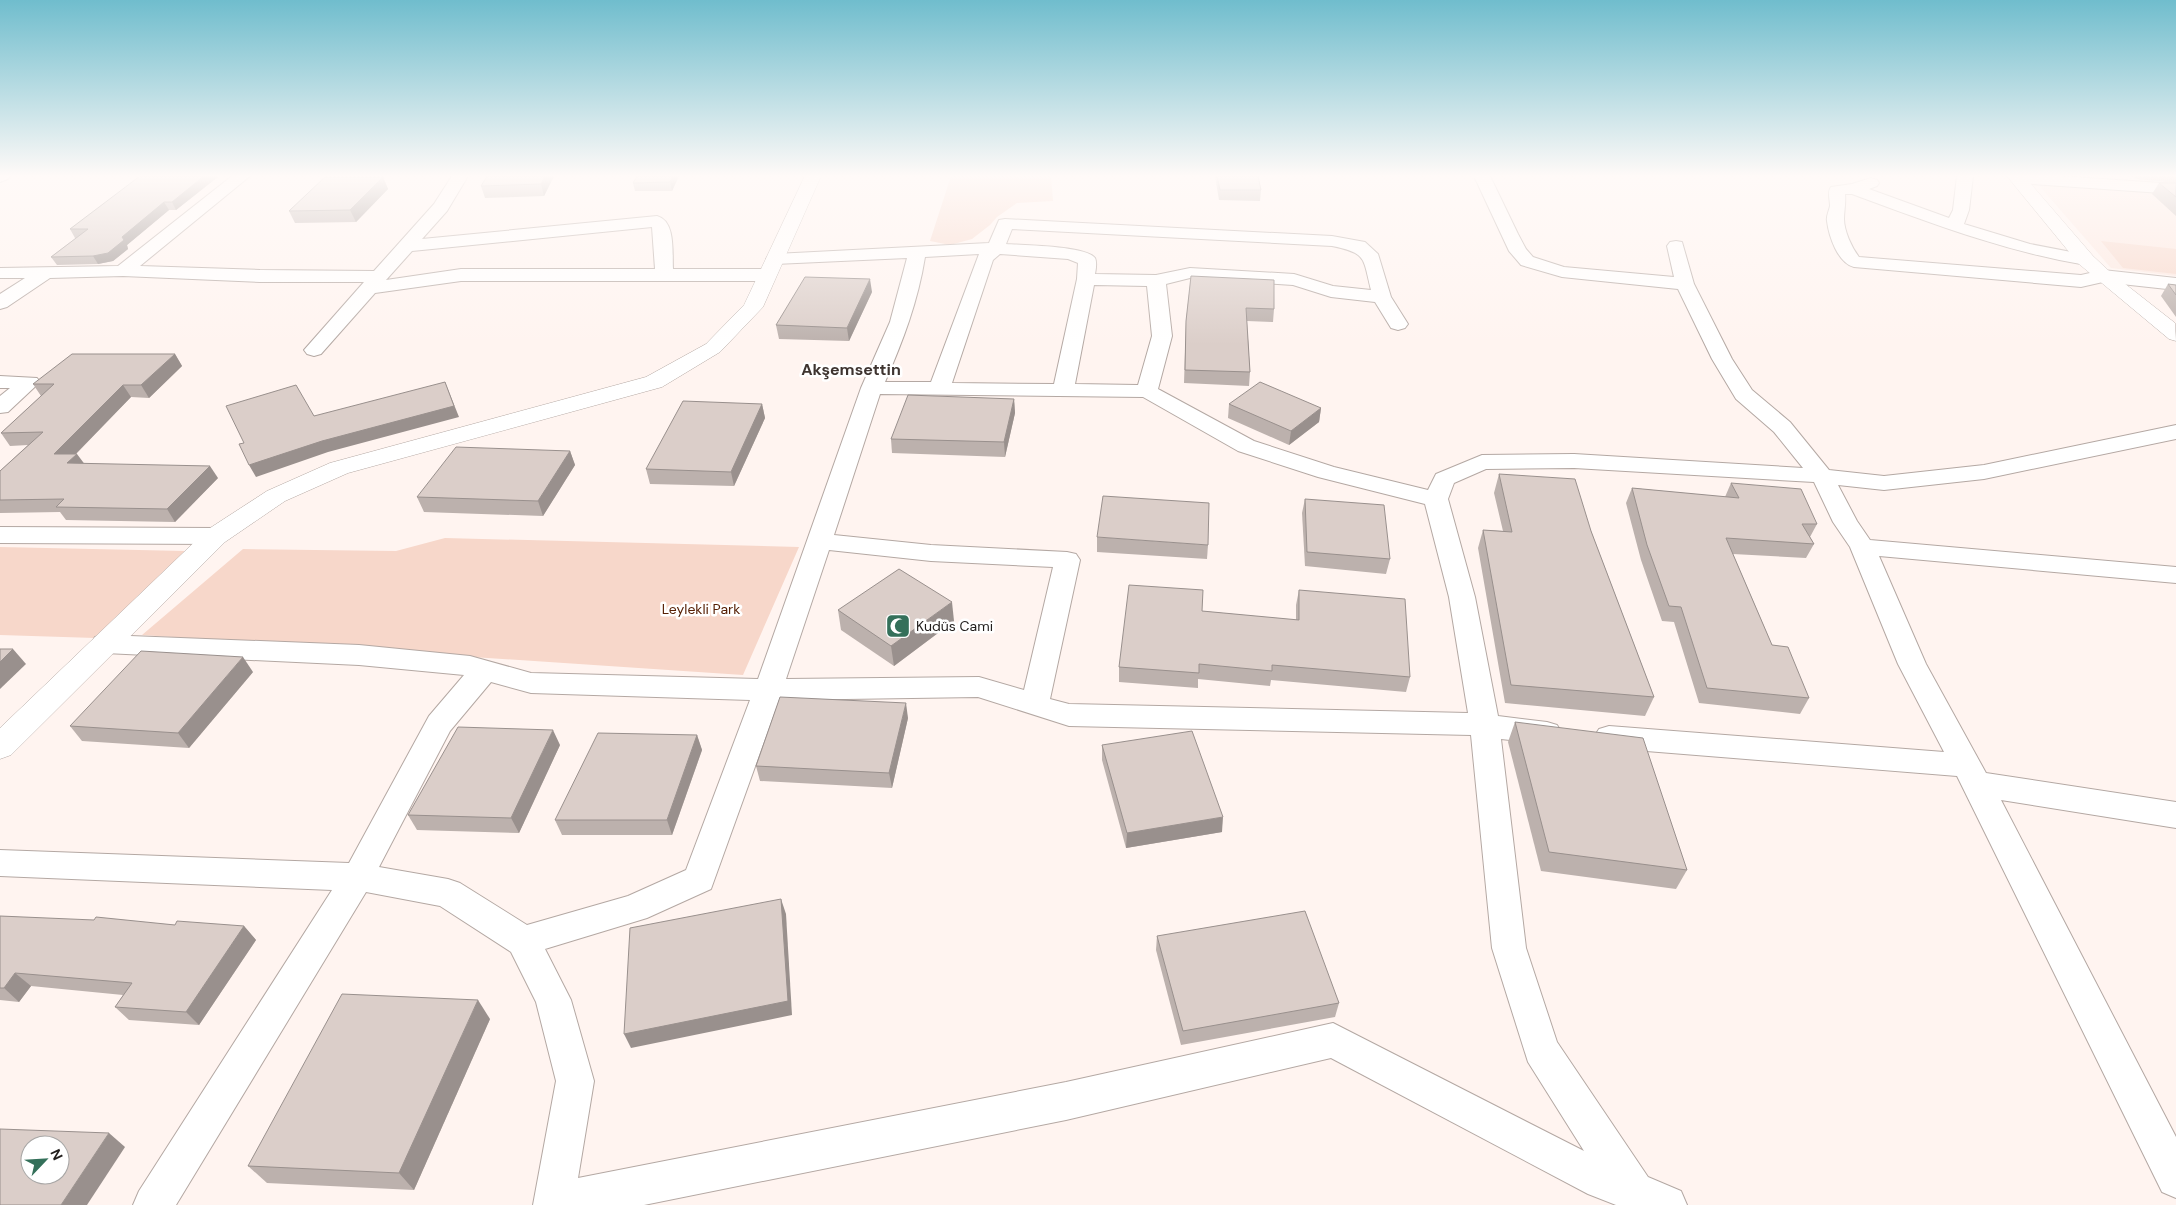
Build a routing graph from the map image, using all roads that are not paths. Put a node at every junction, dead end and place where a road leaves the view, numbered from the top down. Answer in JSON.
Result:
{"nodes":[{"id":1,"x":172,"y":232,"type":"edge"},
{"id":2,"x":418,"y":232,"type":"edge"},
{"id":3,"x":544,"y":232,"type":"edge"},
{"id":4,"x":661,"y":232,"type":"edge"},
{"id":5,"x":787,"y":232,"type":"edge"},
{"id":6,"x":1002,"y":232,"type":"edge"},
{"id":7,"x":1163,"y":232,"type":"edge"},
{"id":8,"x":1508,"y":232,"type":"edge"},
{"id":9,"x":1839,"y":232,"type":"edge"},
{"id":10,"x":1974,"y":232,"type":"edge"},
{"id":11,"x":2063,"y":232,"type":"edge"},
{"id":12,"x":2006,"y":242,"type":"junction"},
{"id":13,"x":406,"y":246,"type":"junction"},
{"id":14,"x":1676,"y":246,"type":"dead end"},
{"id":15,"x":996,"y":248,"type":"junction"},
{"id":16,"x":917,"y":252,"type":"junction"},
{"id":17,"x":2086,"y":260,"type":"junction"},
{"id":18,"x":771,"y":267,"type":"junction"},
{"id":19,"x":123,"y":271,"type":"junction"},
{"id":20,"x":46,"y":272,"type":"junction"},
{"id":21,"x":0,"y":273,"type":"edge"},
{"id":22,"x":2001,"y":274,"type":"junction"},
{"id":23,"x":664,"y":275,"type":"junction"},
{"id":24,"x":2103,"y":276,"type":"junction"},
{"id":25,"x":1086,"y":279,"type":"junction"},
{"id":26,"x":1156,"y":281,"type":"junction"},
{"id":27,"x":374,"y":282,"type":"junction"},
{"id":28,"x":1685,"y":284,"type":"junction"},
{"id":29,"x":2176,"y":284,"type":"edge"},
{"id":30,"x":1382,"y":297,"type":"junction"},
{"id":31,"x":0,"y":303,"type":"edge"},
{"id":32,"x":1398,"y":324,"type":"dead end"},
{"id":33,"x":2176,"y":335,"type":"edge"},
{"id":34,"x":314,"y":350,"type":"dead end"},
{"id":35,"x":0,"y":382,"type":"edge"},
{"id":36,"x":872,"y":388,"type":"junction"},
{"id":37,"x":940,"y":388,"type":"junction"},
{"id":38,"x":1063,"y":390,"type":"junction"},
{"id":39,"x":1147,"y":391,"type":"junction"},
{"id":40,"x":0,"y":407,"type":"edge"},
{"id":41,"x":2176,"y":432,"type":"edge"},
{"id":42,"x":1822,"y":476,"type":"junction"},
{"id":43,"x":1436,"y":499,"type":"junction"},
{"id":44,"x":0,"y":535,"type":"edge"},
{"id":45,"x":216,"y":536,"type":"junction"},
{"id":46,"x":820,"y":541,"type":"junction"},
{"id":47,"x":1862,"y":547,"type":"junction"},
{"id":48,"x":2176,"y":575,"type":"edge"},
{"id":49,"x":105,"y":644,"type":"junction"},
{"id":50,"x":484,"y":670,"type":"junction"},
{"id":51,"x":768,"y":690,"type":"junction"},
{"id":52,"x":1036,"y":703,"type":"junction"},
{"id":53,"x":1485,"y":726,"type":"junction"},
{"id":54,"x":0,"y":747,"type":"edge"},
{"id":55,"x":1972,"y":775,"type":"junction"},
{"id":56,"x":2176,"y":815,"type":"edge"},
{"id":57,"x":0,"y":863,"type":"edge"},
{"id":58,"x":358,"y":877,"type":"junction"},
{"id":59,"x":523,"y":941,"type":"junction"},
{"id":60,"x":2176,"y":1178,"type":"edge"},
{"id":61,"x":1647,"y":1201,"type":"edge"},
{"id":62,"x":553,"y":1204,"type":"edge"},
{"id":63,"x":153,"y":1205,"type":"edge"}],
"edges":[{"from":1,"to":19,"type":"street"},
{"from":2,"to":13,"type":"street"},
{"from":3,"to":13,"type":"street"},
{"from":4,"to":23,"type":"street"},
{"from":5,"to":18,"type":"street"},
{"from":6,"to":15,"type":"street"},
{"from":7,"to":30,"type":"street"},
{"from":8,"to":28,"type":"street"},
{"from":9,"to":22,"type":"street"},
{"from":10,"to":12,"type":"street"},
{"from":11,"to":17,"type":"street"},
{"from":12,"to":17,"type":"street"},
{"from":12,"to":22,"type":"street"},
{"from":13,"to":27,"type":"street"},
{"from":14,"to":28,"type":"street"},
{"from":15,"to":16,"type":"street"},
{"from":15,"to":25,"type":"street"},
{"from":15,"to":37,"type":"street"},
{"from":16,"to":18,"type":"street"},
{"from":16,"to":36,"type":"street"},
{"from":17,"to":24,"type":"street"},
{"from":18,"to":23,"type":"street"},
{"from":18,"to":45,"type":"street"},
{"from":19,"to":20,"type":"street"},
{"from":19,"to":27,"type":"street"},
{"from":20,"to":21,"type":"street"},
{"from":20,"to":31,"type":"street"},
{"from":22,"to":24,"type":"street"},
{"from":23,"to":27,"type":"street"},
{"from":24,"to":29,"type":"street"},
{"from":24,"to":33,"type":"street"},
{"from":25,"to":26,"type":"street"},
{"from":25,"to":38,"type":"street"},
{"from":26,"to":30,"type":"street"},
{"from":26,"to":39,"type":"street"},
{"from":27,"to":34,"type":"street"},
{"from":28,"to":42,"type":"street"},
{"from":30,"to":32,"type":"street"},
{"from":35,"to":40,"type":"street"},
{"from":36,"to":37,"type":"street"},
{"from":36,"to":46,"type":"street"},
{"from":37,"to":38,"type":"street"},
{"from":38,"to":39,"type":"street"},
{"from":39,"to":43,"type":"street"},
{"from":41,"to":42,"type":"street"},
{"from":42,"to":43,"type":"street"},
{"from":42,"to":47,"type":"street"},
{"from":43,"to":53,"type":"street"},
{"from":44,"to":45,"type":"street"},
{"from":45,"to":49,"type":"street"},
{"from":46,"to":51,"type":"street"},
{"from":46,"to":52,"type":"street"},
{"from":47,"to":48,"type":"street"},
{"from":47,"to":55,"type":"street"},
{"from":49,"to":50,"type":"street"},
{"from":49,"to":54,"type":"street"},
{"from":50,"to":51,"type":"street"},
{"from":50,"to":58,"type":"street"},
{"from":51,"to":52,"type":"street"},
{"from":51,"to":59,"type":"street"},
{"from":52,"to":53,"type":"street"},
{"from":53,"to":55,"type":"street"},
{"from":53,"to":61,"type":"street"},
{"from":55,"to":56,"type":"street"},
{"from":55,"to":60,"type":"street"},
{"from":57,"to":58,"type":"street"},
{"from":58,"to":59,"type":"street"},
{"from":58,"to":63,"type":"street"},
{"from":59,"to":62,"type":"street"},
{"from":61,"to":62,"type":"street"}]}
